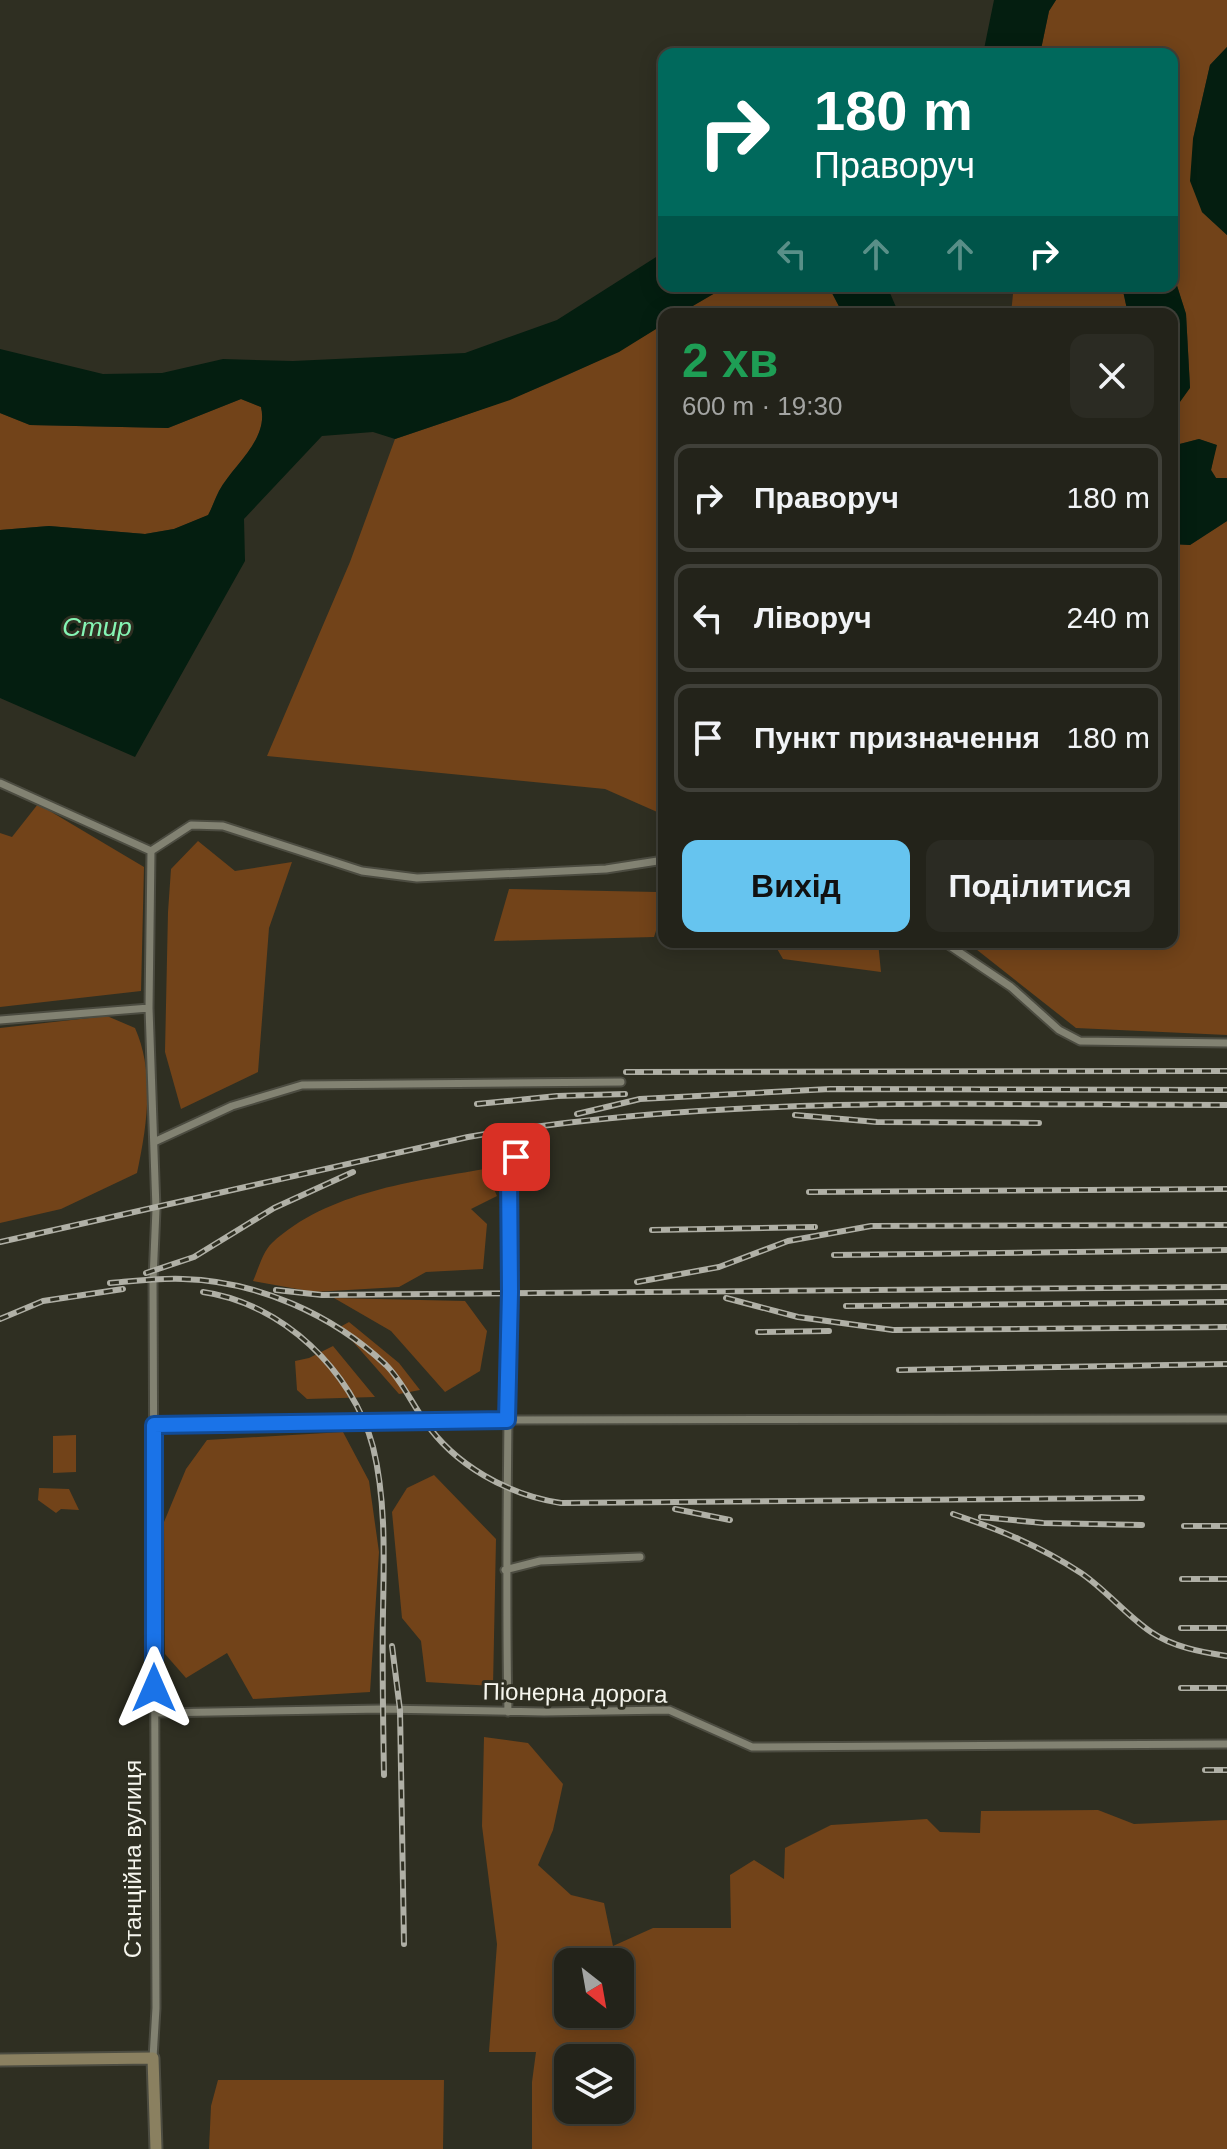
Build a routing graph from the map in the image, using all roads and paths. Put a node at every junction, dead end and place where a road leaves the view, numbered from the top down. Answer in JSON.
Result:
{"nodes":[{"id":1,"x":0,"y":783,"type":"edge"},
{"id":2,"x":151,"y":851,"type":"junction"},
{"id":3,"x":658,"y":861,"type":"edge"},
{"id":4,"x":953,"y":948,"type":"edge"},
{"id":5,"x":149,"y":1008,"type":"junction"},
{"id":6,"x":0,"y":1020,"type":"edge"},
{"id":7,"x":1227,"y":1043,"type":"edge"},
{"id":8,"x":621,"y":1082,"type":"dead end"},
{"id":9,"x":154,"y":1142,"type":"junction"},
{"id":10,"x":534,"y":1154,"type":"dead end"},
{"id":11,"x":1227,"y":1419,"type":"edge"},
{"id":12,"x":507,"y":1420,"type":"junction"},
{"id":13,"x":154,"y":1425,"type":"junction"},
{"id":14,"x":640,"y":1557,"type":"dead end"},
{"id":15,"x":505,"y":1570,"type":"junction"},
{"id":16,"x":508,"y":1712,"type":"junction"},
{"id":17,"x":155,"y":1713,"type":"junction"},
{"id":18,"x":1227,"y":1744,"type":"edge"},
{"id":19,"x":153,"y":2058,"type":"junction"},
{"id":20,"x":0,"y":2060,"type":"edge"},
{"id":21,"x":156,"y":2149,"type":"edge"}],
"edges":[{"from":1,"to":2,"type":"street"},
{"from":2,"to":3,"type":"street"},
{"from":2,"to":5,"type":"street","name":"Станційна вулиця"},
{"from":4,"to":7,"type":"street"},
{"from":5,"to":6,"type":"street"},
{"from":5,"to":9,"type":"street","name":"Станційна вулиця"},
{"from":8,"to":9,"type":"street"},
{"from":9,"to":13,"type":"street","name":"Станційна вулиця"},
{"from":10,"to":12,"type":"street"},
{"from":11,"to":12,"type":"street"},
{"from":12,"to":13,"type":"street"},
{"from":12,"to":15,"type":"street"},
{"from":13,"to":17,"type":"street","name":"Станційна вулиця"},
{"from":14,"to":15,"type":"street"},
{"from":15,"to":16,"type":"street"},
{"from":16,"to":17,"type":"street","name":"Піонерна дорога"},
{"from":16,"to":18,"type":"street","name":"Піонерна дорога"},
{"from":17,"to":19,"type":"street","name":"Станційна вулиця"},
{"from":19,"to":20,"type":"street"},
{"from":19,"to":21,"type":"street","name":"Станційна вулиця"}]}
